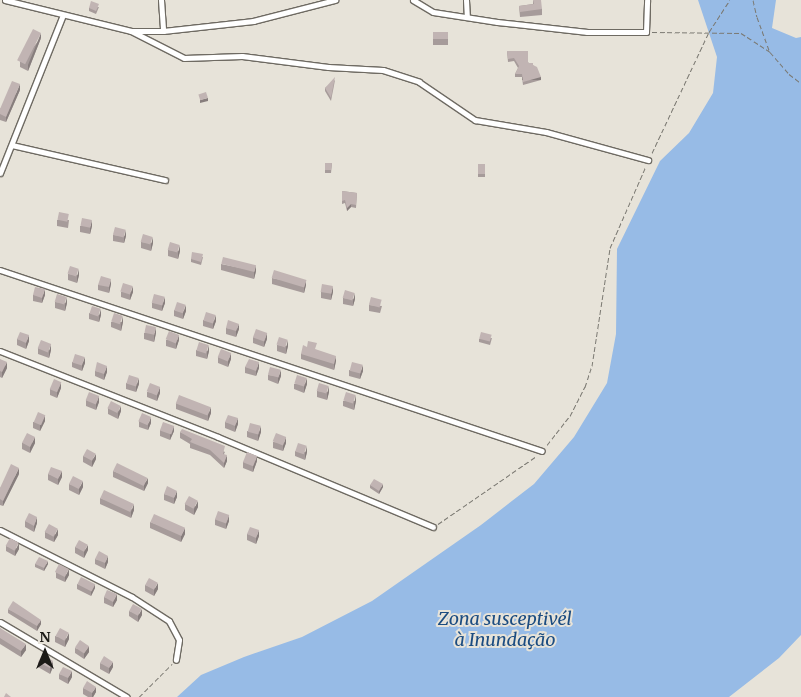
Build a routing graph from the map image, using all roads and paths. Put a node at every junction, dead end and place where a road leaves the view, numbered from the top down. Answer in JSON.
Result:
{"nodes":[{"id":1,"x":5,"y":0,"type":"edge"},
{"id":2,"x":161,"y":0,"type":"edge"},
{"id":3,"x":335,"y":0,"type":"edge"},
{"id":4,"x":413,"y":0,"type":"edge"},
{"id":5,"x":466,"y":0,"type":"edge"},
{"id":6,"x":646,"y":0,"type":"edge"},
{"id":7,"x":730,"y":0,"type":"edge"},
{"id":8,"x":753,"y":0,"type":"edge"},
{"id":9,"x":63,"y":15,"type":"junction"},
{"id":10,"x":467,"y":17,"type":"junction"},
{"id":11,"x":131,"y":31,"type":"junction"},
{"id":12,"x":163,"y":31,"type":"junction"},
{"id":13,"x":646,"y":32,"type":"junction"},
{"id":14,"x":709,"y":32,"type":"junction"},
{"id":15,"x":770,"y":52,"type":"junction"},
{"id":16,"x":801,"y":83,"type":"edge"},
{"id":17,"x":12,"y":145,"type":"junction"},
{"id":18,"x":648,"y":160,"type":"junction"},
{"id":19,"x":0,"y":173,"type":"edge"},
{"id":20,"x":165,"y":180,"type":"dead end"},
{"id":21,"x":0,"y":270,"type":"edge"},
{"id":22,"x":0,"y":351,"type":"edge"},
{"id":23,"x":542,"y":451,"type":"junction"},
{"id":24,"x":433,"y":527,"type":"joint"},
{"id":25,"x":0,"y":530,"type":"edge"},
{"id":26,"x":0,"y":622,"type":"edge"},
{"id":27,"x":176,"y":660,"type":"joint"},
{"id":28,"x":127,"y":697,"type":"edge"},
{"id":29,"x":139,"y":697,"type":"edge"}],
"edges":[{"from":1,"to":9,"type":"lane"},
{"from":2,"to":12,"type":"lane"},
{"from":3,"to":12,"type":"lane"},
{"from":4,"to":10,"type":"lane"},
{"from":5,"to":10,"type":"lane"},
{"from":6,"to":13,"type":"lane"},
{"from":7,"to":14,"type":"path"},
{"from":8,"to":15,"type":"path"},
{"from":9,"to":11,"type":"lane"},
{"from":9,"to":17,"type":"lane"},
{"from":10,"to":13,"type":"lane"},
{"from":11,"to":12,"type":"lane"},
{"from":11,"to":18,"type":"lane"},
{"from":13,"to":14,"type":"path"},
{"from":14,"to":15,"type":"path"},
{"from":14,"to":18,"type":"path"},
{"from":15,"to":16,"type":"path"},
{"from":17,"to":19,"type":"lane"},
{"from":17,"to":20,"type":"lane"},
{"from":18,"to":23,"type":"path"},
{"from":21,"to":23,"type":"lane"},
{"from":22,"to":24,"type":"lane"},
{"from":23,"to":24,"type":"path"},
{"from":25,"to":27,"type":"lane"},
{"from":26,"to":28,"type":"lane"},
{"from":27,"to":29,"type":"path"}]}
